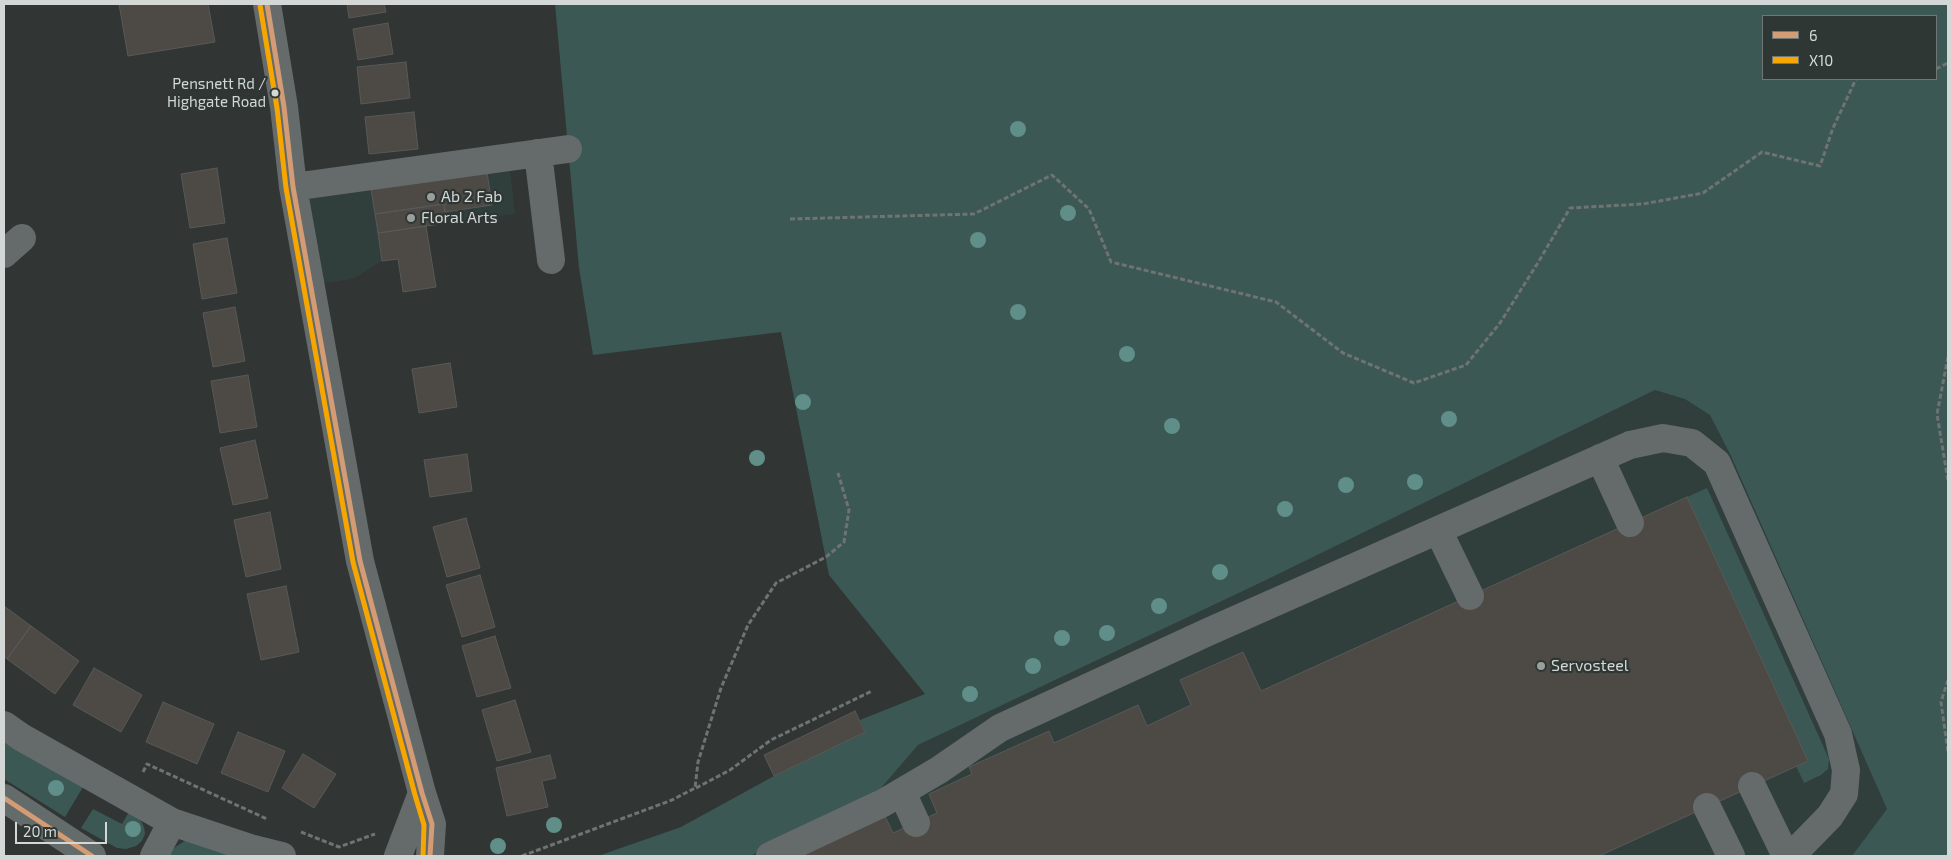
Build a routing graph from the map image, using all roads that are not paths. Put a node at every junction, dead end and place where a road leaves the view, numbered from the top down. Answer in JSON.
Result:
{"nodes":[{"id":1,"x":268,"y":4,"type":"edge"},
{"id":2,"x":568,"y":149,"type":"dead end"},
{"id":3,"x":538,"y":153,"type":"junction"},
{"id":4,"x":294,"y":187,"type":"junction"},
{"id":5,"x":551,"y":260,"type":"dead end"},
{"id":6,"x":1600,"y":458,"type":"junction"},
{"id":7,"x":1630,"y":523,"type":"dead end"},
{"id":8,"x":1438,"y":530,"type":"junction"},
{"id":9,"x":1470,"y":596,"type":"dead end"},
{"id":10,"x":4,"y":725,"type":"edge"},
{"id":11,"x":1752,"y":786,"type":"dead end"},
{"id":12,"x":902,"y":792,"type":"junction"},
{"id":13,"x":422,"y":793,"type":"junction"},
{"id":14,"x":4,"y":798,"type":"edge"},
{"id":15,"x":1707,"y":807,"type":"dead end"},
{"id":16,"x":172,"y":822,"type":"junction"},
{"id":17,"x":916,"y":822,"type":"dead end"},
{"id":18,"x":248,"y":852,"type":"edge"},
{"id":19,"x":92,"y":856,"type":"edge"},
{"id":20,"x":154,"y":856,"type":"edge"},
{"id":21,"x":282,"y":856,"type":"edge"},
{"id":22,"x":398,"y":856,"type":"edge"},
{"id":23,"x":430,"y":856,"type":"edge"},
{"id":24,"x":770,"y":856,"type":"edge"},
{"id":25,"x":1731,"y":856,"type":"edge"},
{"id":26,"x":1786,"y":856,"type":"edge"},
{"id":27,"x":1791,"y":856,"type":"edge"}],
"edges":[{"from":1,"to":4,"type":"street"},
{"from":2,"to":3,"type":"street"},
{"from":3,"to":4,"type":"street"},
{"from":3,"to":5,"type":"street"},
{"from":4,"to":13,"type":"street"},
{"from":6,"to":7,"type":"street"},
{"from":6,"to":8,"type":"street"},
{"from":6,"to":27,"type":"street"},
{"from":8,"to":9,"type":"street"},
{"from":8,"to":12,"type":"street"},
{"from":10,"to":16,"type":"street"},
{"from":11,"to":26,"type":"street"},
{"from":12,"to":17,"type":"street"},
{"from":12,"to":24,"type":"street"},
{"from":13,"to":22,"type":"street"},
{"from":13,"to":23,"type":"street"},
{"from":14,"to":19,"type":"main road"},
{"from":15,"to":25,"type":"street"},
{"from":16,"to":18,"type":"street"},
{"from":16,"to":20,"type":"street"},
{"from":18,"to":21,"type":"street"}]}
